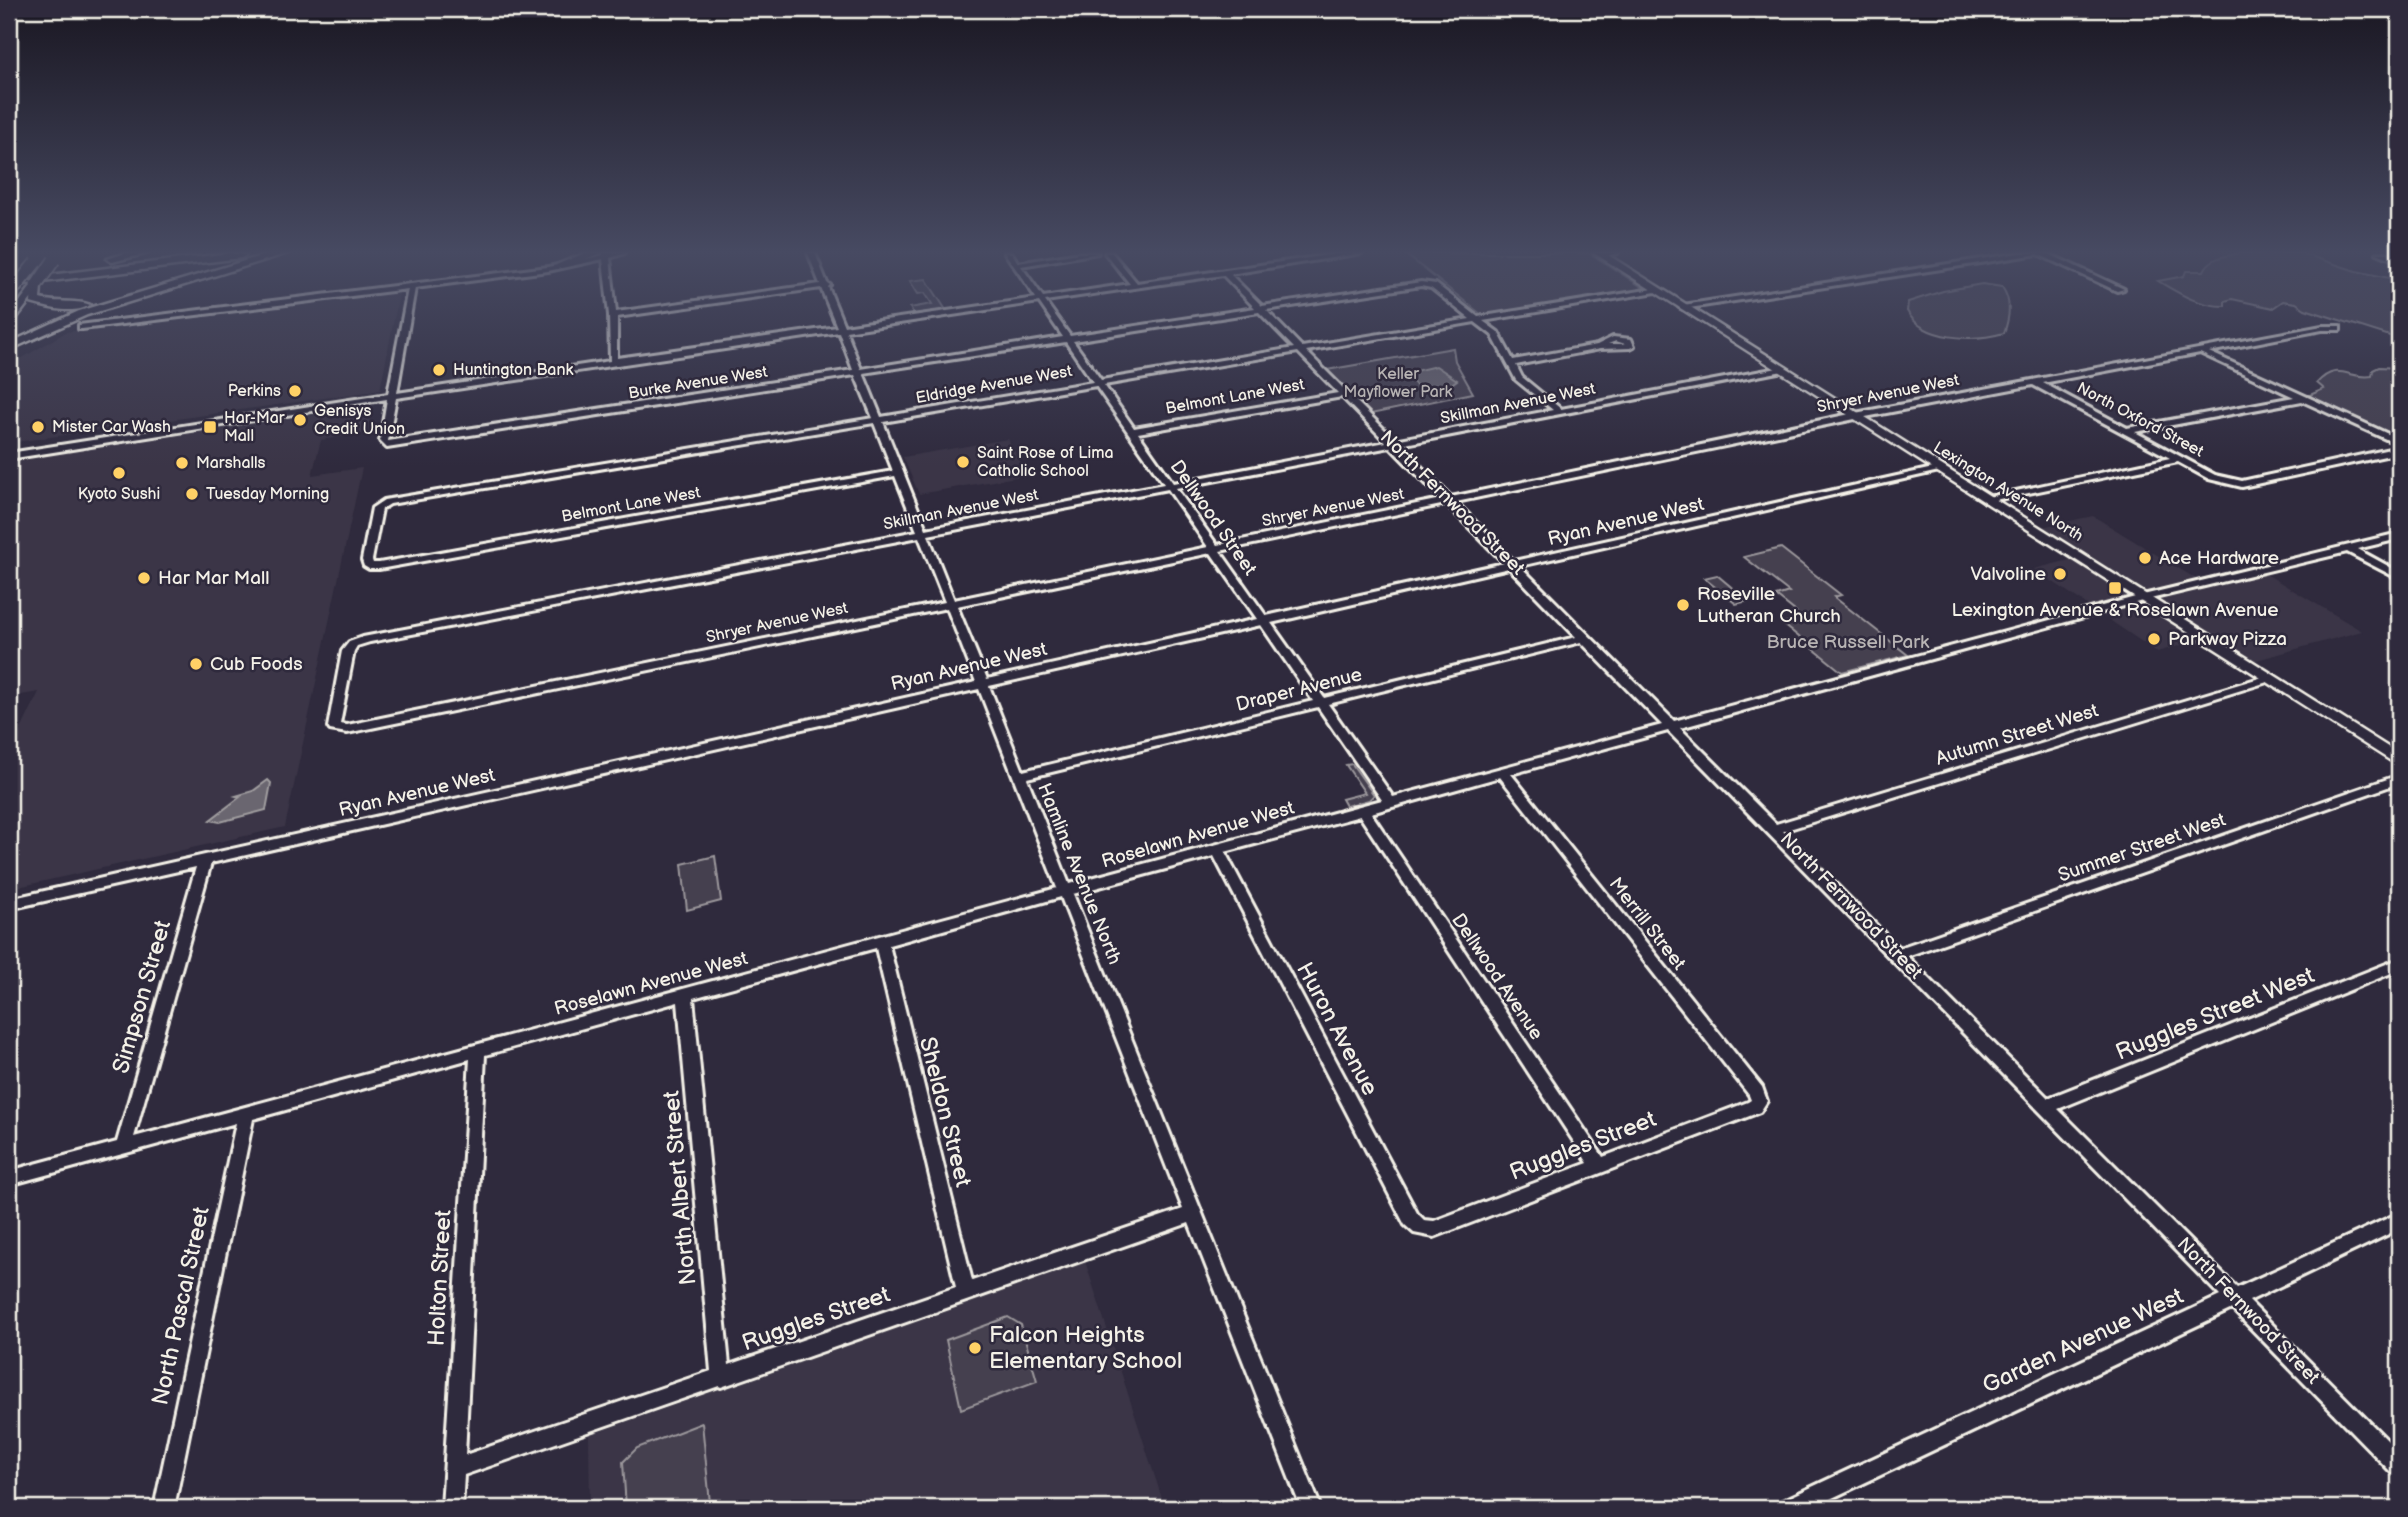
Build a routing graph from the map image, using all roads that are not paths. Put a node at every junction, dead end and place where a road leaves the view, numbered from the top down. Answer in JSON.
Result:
{"nodes":[{"id":1,"x":60,"y":324,"type":"edge"},
{"id":2,"x":107,"y":324,"type":"edge"},
{"id":3,"x":405,"y":324,"type":"edge"},
{"id":4,"x":613,"y":324,"type":"edge"},
{"id":5,"x":842,"y":324,"type":"edge"},
{"id":6,"x":886,"y":324,"type":"edge"},
{"id":7,"x":1058,"y":324,"type":"edge"},
{"id":8,"x":1166,"y":324,"type":"edge"},
{"id":9,"x":1275,"y":324,"type":"edge"},
{"id":10,"x":1448,"y":324,"type":"edge"},
{"id":11,"x":1481,"y":324,"type":"edge"},
{"id":12,"x":1710,"y":324,"type":"edge"},
{"id":13,"x":82,"y":327,"type":"dead end"},
{"id":14,"x":2337,"y":328,"type":"dead end"},
{"id":15,"x":844,"y":330,"type":"junction"},
{"id":16,"x":1069,"y":339,"type":"junction"},
{"id":17,"x":9,"y":347,"type":"edge"},
{"id":18,"x":1600,"y":347,"type":"dead end"},
{"id":19,"x":1300,"y":349,"type":"junction"},
{"id":20,"x":2201,"y":351,"type":"junction"},
{"id":21,"x":617,"y":363,"type":"junction"},
{"id":22,"x":1511,"y":363,"type":"junction"},
{"id":23,"x":1783,"y":369,"type":"junction"},
{"id":24,"x":860,"y":372,"type":"junction"},
{"id":25,"x":495,"y":380,"type":"joint"},
{"id":26,"x":1099,"y":382,"type":"junction"},
{"id":27,"x":2036,"y":383,"type":"junction"},
{"id":28,"x":1344,"y":394,"type":"junction"},
{"id":29,"x":393,"y":395,"type":"junction"},
{"id":30,"x":2303,"y":398,"type":"junction"},
{"id":31,"x":1560,"y":412,"type":"junction"},
{"id":32,"x":1855,"y":416,"type":"junction"},
{"id":33,"x":877,"y":419,"type":"junction"},
{"id":34,"x":1132,"y":431,"type":"junction"},
{"id":35,"x":2127,"y":431,"type":"junction"},
{"id":36,"x":2399,"y":442,"type":"edge"},
{"id":37,"x":1393,"y":443,"type":"junction"},
{"id":38,"x":9,"y":450,"type":"edge"},
{"id":39,"x":2399,"y":450,"type":"edge"},
{"id":40,"x":9,"y":456,"type":"edge"},
{"id":41,"x":2180,"y":459,"type":"junction"},
{"id":42,"x":1939,"y":468,"type":"junction"},
{"id":43,"x":898,"y":473,"type":"junction"},
{"id":44,"x":1170,"y":486,"type":"junction"},
{"id":45,"x":1988,"y":499,"type":"junction"},
{"id":46,"x":1450,"y":500,"type":"junction"},
{"id":47,"x":380,"y":504,"type":"joint"},
{"id":48,"x":923,"y":533,"type":"junction"},
{"id":49,"x":2399,"y":536,"type":"edge"},
{"id":50,"x":1213,"y":548,"type":"junction"},
{"id":51,"x":2348,"y":548,"type":"junction"},
{"id":52,"x":1514,"y":565,"type":"junction"},
{"id":53,"x":369,"y":566,"type":"joint"},
{"id":54,"x":2399,"y":576,"type":"edge"},
{"id":55,"x":2143,"y":598,"type":"junction"},
{"id":56,"x":951,"y":602,"type":"junction"},
{"id":57,"x":1262,"y":620,"type":"junction"},
{"id":58,"x":1586,"y":638,"type":"junction"},
{"id":59,"x":2270,"y":678,"type":"junction"},
{"id":60,"x":982,"y":682,"type":"junction"},
{"id":61,"x":1320,"y":703,"type":"junction"},
{"id":62,"x":1673,"y":726,"type":"junction"},
{"id":63,"x":336,"y":728,"type":"joint"},
{"id":64,"x":2399,"y":761,"type":"edge"},
{"id":65,"x":1502,"y":772,"type":"junction"},
{"id":66,"x":1020,"y":776,"type":"junction"},
{"id":67,"x":2399,"y":779,"type":"edge"},
{"id":68,"x":1390,"y":802,"type":"junction"},
{"id":69,"x":1362,"y":810,"type":"junction"},
{"id":70,"x":1775,"y":829,"type":"junction"},
{"id":71,"x":1217,"y":849,"type":"junction"},
{"id":72,"x":205,"y":860,"type":"junction"},
{"id":73,"x":1065,"y":892,"type":"junction"},
{"id":74,"x":9,"y":904,"type":"edge"},
{"id":75,"x":881,"y":941,"type":"junction"},
{"id":76,"x":1897,"y":954,"type":"junction"},
{"id":77,"x":2399,"y":964,"type":"edge"},
{"id":78,"x":685,"y":995,"type":"junction"},
{"id":79,"x":478,"y":1051,"type":"junction"},
{"id":80,"x":1759,"y":1101,"type":"joint"},
{"id":81,"x":2047,"y":1106,"type":"junction"},
{"id":82,"x":246,"y":1114,"type":"junction"},
{"id":83,"x":123,"y":1148,"type":"junction"},
{"id":84,"x":1599,"y":1166,"type":"junction"},
{"id":85,"x":9,"y":1178,"type":"edge"},
{"id":86,"x":1194,"y":1213,"type":"junction"},
{"id":87,"x":2399,"y":1220,"type":"edge"},
{"id":88,"x":1420,"y":1227,"type":"joint"},
{"id":89,"x":966,"y":1293,"type":"junction"},
{"id":90,"x":2234,"y":1297,"type":"junction"},
{"id":91,"x":721,"y":1378,"type":"junction"},
{"id":92,"x":2399,"y":1466,"type":"edge"},
{"id":93,"x":454,"y":1469,"type":"junction"},
{"id":94,"x":164,"y":1508,"type":"edge"},
{"id":95,"x":452,"y":1508,"type":"edge"},
{"id":96,"x":1311,"y":1508,"type":"edge"},
{"id":97,"x":1789,"y":1508,"type":"edge"}],
"edges":[{"from":1,"to":17,"type":"highway"},
{"from":2,"to":13,"type":"street"},
{"from":3,"to":29,"type":"street"},
{"from":4,"to":21,"type":"street"},
{"from":5,"to":15,"type":"street","name":"Hamline Avenue North"},
{"from":6,"to":15,"type":"street"},
{"from":7,"to":16,"type":"street","name":"Dellwood Street"},
{"from":8,"to":16,"type":"street","name":"Burke Avenue West"},
{"from":9,"to":19,"type":"street","name":"North Fernwood Street"},
{"from":10,"to":19,"type":"street","name":"Eldridge Avenue West"},
{"from":11,"to":22,"type":"street"},
{"from":12,"to":23,"type":"main road","name":"Lexington Avenue North"},
{"from":14,"to":20,"type":"street","name":"Shryer Avenue West"},
{"from":15,"to":21,"type":"street"},
{"from":15,"to":24,"type":"street","name":"Hamline Avenue North"},
{"from":16,"to":24,"type":"street","name":"Burke Avenue West"},
{"from":16,"to":26,"type":"street","name":"Dellwood Street"},
{"from":18,"to":22,"type":"street"},
{"from":19,"to":26,"type":"street","name":"Eldridge Avenue West"},
{"from":19,"to":28,"type":"street","name":"North Fernwood Street"},
{"from":20,"to":27,"type":"street","name":"Shryer Avenue West"},
{"from":20,"to":30,"type":"street"},
{"from":21,"to":25,"type":"street"},
{"from":22,"to":31,"type":"street"},
{"from":23,"to":31,"type":"street","name":"Skillman Avenue West"},
{"from":23,"to":32,"type":"main road","name":"Lexington Avenue North"},
{"from":24,"to":29,"type":"street","name":"Burke Avenue West"},
{"from":24,"to":33,"type":"street","name":"Hamline Avenue North"},
{"from":25,"to":29,"type":"street"},
{"from":26,"to":33,"type":"street","name":"Eldridge Avenue West"},
{"from":26,"to":34,"type":"street","name":"Dellwood Street"},
{"from":27,"to":32,"type":"street","name":"Shryer Avenue West"},
{"from":27,"to":35,"type":"street","name":"North Oxford Street"},
{"from":28,"to":34,"type":"street","name":"Belmont Lane West"},
{"from":28,"to":37,"type":"street","name":"North Fernwood Street"},
{"from":29,"to":38,"type":"street"},
{"from":29,"to":40,"type":"street"},
{"from":30,"to":35,"type":"street"},
{"from":30,"to":36,"type":"street"},
{"from":31,"to":37,"type":"street","name":"Skillman Avenue West"},
{"from":32,"to":42,"type":"main road","name":"Lexington Avenue North"},
{"from":32,"to":46,"type":"street","name":"Shryer Avenue West"},
{"from":33,"to":43,"type":"street","name":"Hamline Avenue North"},
{"from":33,"to":47,"type":"street","name":"Eldridge Avenue West"},
{"from":34,"to":44,"type":"street","name":"Dellwood Street"},
{"from":35,"to":41,"type":"street","name":"North Oxford Street"},
{"from":37,"to":44,"type":"street","name":"Skillman Avenue West"},
{"from":37,"to":46,"type":"street","name":"North Fernwood Street"},
{"from":39,"to":41,"type":"street","name":"North Oxford Street"},
{"from":41,"to":45,"type":"street"},
{"from":42,"to":45,"type":"main road","name":"Lexington Avenue North"},
{"from":42,"to":52,"type":"street","name":"Ryan Avenue West"},
{"from":43,"to":48,"type":"street","name":"Hamline Avenue North"},
{"from":43,"to":53,"type":"street","name":"Belmont Lane West"},
{"from":44,"to":48,"type":"street","name":"Skillman Avenue West"},
{"from":44,"to":50,"type":"street","name":"Dellwood Street"},
{"from":45,"to":55,"type":"main road","name":"Lexington Avenue North"},
{"from":46,"to":50,"type":"street","name":"Shryer Avenue West"},
{"from":46,"to":52,"type":"street","name":"North Fernwood Street"},
{"from":47,"to":53,"type":"street"},
{"from":48,"to":56,"type":"street","name":"Hamline Avenue North"},
{"from":48,"to":63,"type":"street","name":"Skillman Avenue West"},
{"from":49,"to":51,"type":"street","name":"Roselawn Avenue West"},
{"from":50,"to":56,"type":"street","name":"Shryer Avenue West"},
{"from":50,"to":57,"type":"street","name":"Dellwood Street"},
{"from":51,"to":54,"type":"street"},
{"from":51,"to":55,"type":"street","name":"Roselawn Avenue West"},
{"from":52,"to":57,"type":"street","name":"Ryan Avenue West"},
{"from":52,"to":58,"type":"street","name":"North Fernwood Street"},
{"from":55,"to":59,"type":"main road","name":"Lexington Avenue North"},
{"from":55,"to":62,"type":"street","name":"Roselawn Avenue West"},
{"from":56,"to":60,"type":"street","name":"Hamline Avenue North"},
{"from":56,"to":63,"type":"street","name":"Shryer Avenue West"},
{"from":57,"to":60,"type":"street","name":"Ryan Avenue West"},
{"from":57,"to":61,"type":"street","name":"Dellwood Street"},
{"from":58,"to":61,"type":"street","name":"Draper Avenue"},
{"from":58,"to":62,"type":"street","name":"North Fernwood Street"},
{"from":59,"to":64,"type":"main road","name":"Lexington Avenue North"},
{"from":59,"to":70,"type":"street","name":"Autumn Street West"},
{"from":60,"to":66,"type":"street","name":"Hamline Avenue North"},
{"from":60,"to":72,"type":"street","name":"Ryan Avenue West"},
{"from":61,"to":66,"type":"street","name":"Draper Avenue"},
{"from":61,"to":68,"type":"street","name":"Dellwood Street"},
{"from":62,"to":65,"type":"street","name":"Roselawn Avenue West"},
{"from":62,"to":70,"type":"street","name":"North Fernwood Street"},
{"from":65,"to":68,"type":"street","name":"Roselawn Avenue West"},
{"from":65,"to":80,"type":"street","name":"Merrill Street"},
{"from":66,"to":73,"type":"street","name":"Hamline Avenue North"},
{"from":67,"to":76,"type":"street","name":"Summer Street West"},
{"from":68,"to":69,"type":"street","name":"Roselawn Avenue West"},
{"from":69,"to":71,"type":"street","name":"Roselawn Avenue West"},
{"from":69,"to":84,"type":"street","name":"Dellwood Avenue"},
{"from":70,"to":76,"type":"street","name":"North Fernwood Street"},
{"from":71,"to":73,"type":"street","name":"Roselawn Avenue West"},
{"from":71,"to":88,"type":"street","name":"Huron Avenue"},
{"from":72,"to":74,"type":"street","name":"Ryan Avenue West"},
{"from":72,"to":83,"type":"street","name":"Simpson Street"},
{"from":73,"to":75,"type":"street","name":"Roselawn Avenue West"},
{"from":73,"to":86,"type":"street","name":"Hamline Avenue North"},
{"from":75,"to":78,"type":"street","name":"Roselawn Avenue West"},
{"from":75,"to":89,"type":"street","name":"Sheldon Street"},
{"from":76,"to":81,"type":"street","name":"North Fernwood Street"},
{"from":77,"to":81,"type":"street","name":"Ruggles Street West"},
{"from":78,"to":79,"type":"street","name":"Roselawn Avenue West"},
{"from":78,"to":91,"type":"street","name":"North Albert Street"},
{"from":79,"to":82,"type":"street","name":"Roselawn Avenue West"},
{"from":79,"to":93,"type":"street","name":"Holton Street"},
{"from":80,"to":84,"type":"street","name":"Ruggles Street"},
{"from":81,"to":90,"type":"street","name":"North Fernwood Street"},
{"from":82,"to":83,"type":"street","name":"Roselawn Avenue West"},
{"from":82,"to":94,"type":"street","name":"North Pascal Street"},
{"from":83,"to":85,"type":"street","name":"Roselawn Avenue West"},
{"from":84,"to":88,"type":"street","name":"Ruggles Street"},
{"from":86,"to":89,"type":"street","name":"Ruggles Street"},
{"from":86,"to":96,"type":"street","name":"Hamline Avenue North"},
{"from":87,"to":90,"type":"street","name":"Garden Avenue West"},
{"from":89,"to":91,"type":"street","name":"Ruggles Street"},
{"from":90,"to":92,"type":"street","name":"North Fernwood Street"},
{"from":90,"to":97,"type":"street","name":"Garden Avenue West"},
{"from":91,"to":93,"type":"street","name":"Ruggles Street"},
{"from":93,"to":95,"type":"street","name":"Holton Street"}]}
